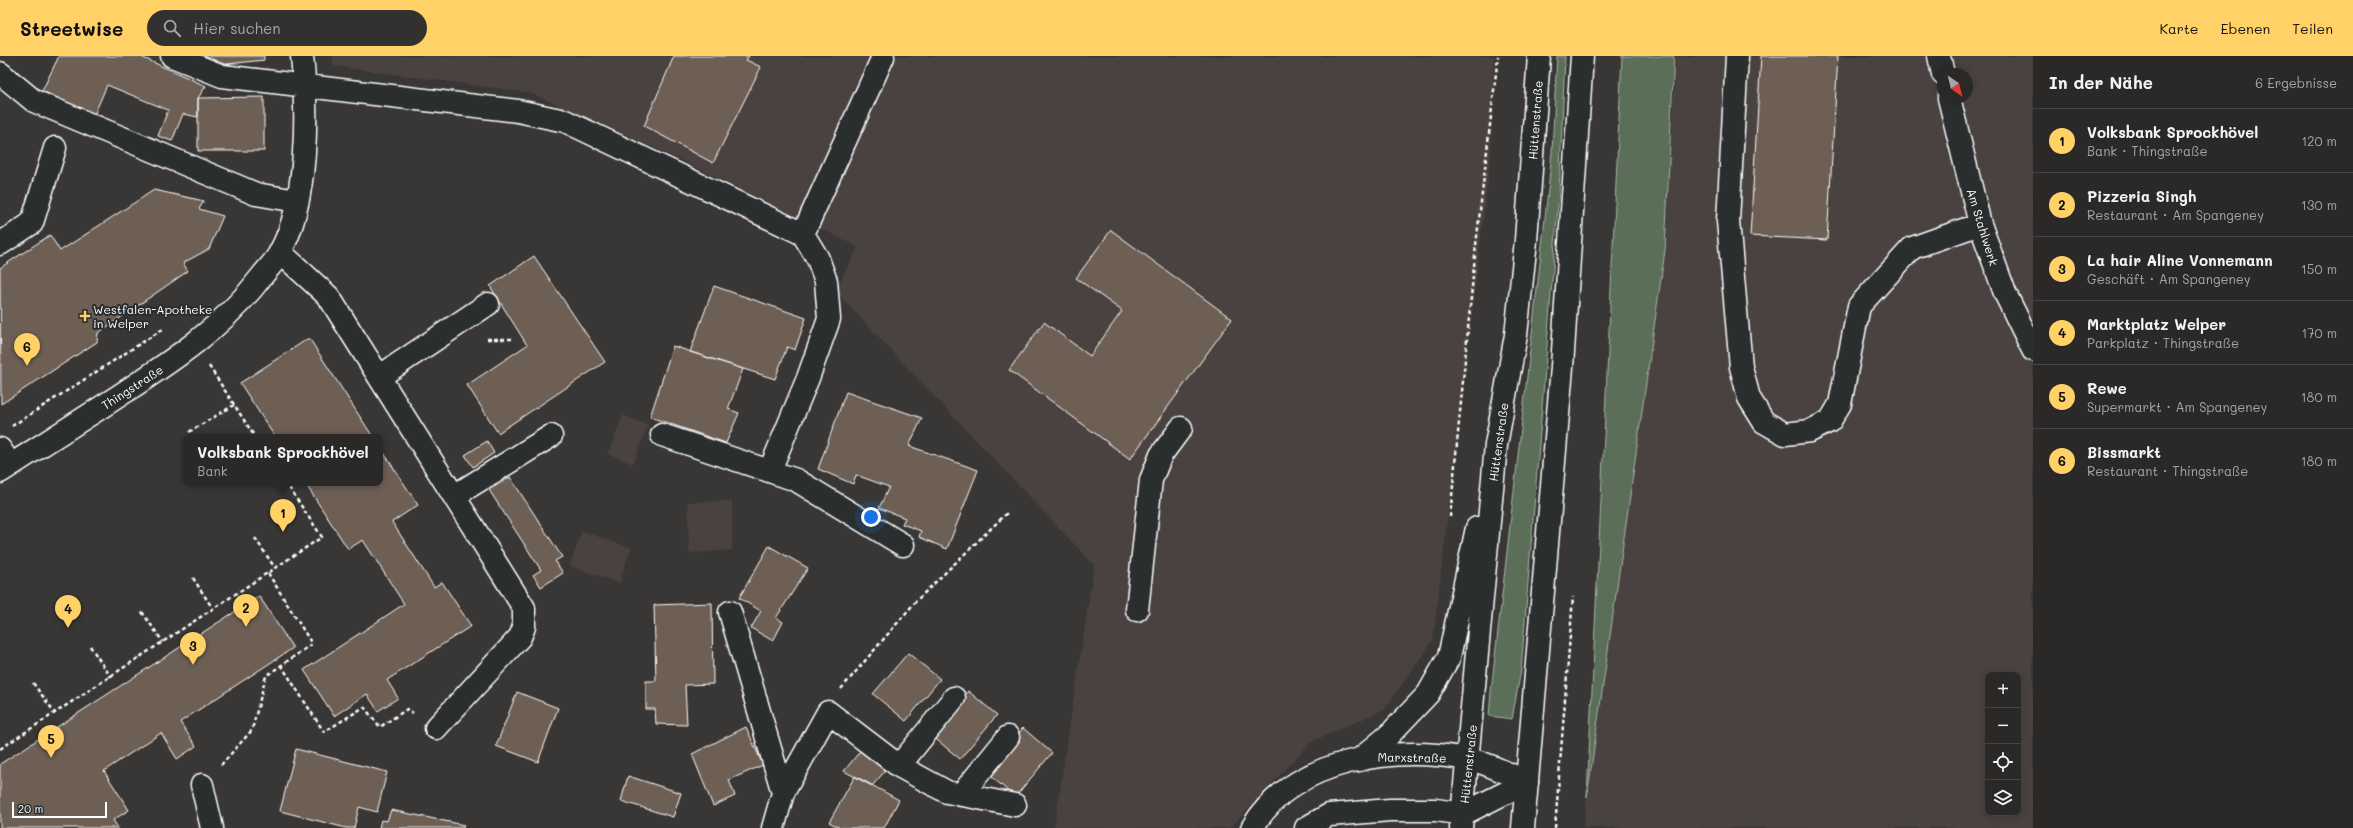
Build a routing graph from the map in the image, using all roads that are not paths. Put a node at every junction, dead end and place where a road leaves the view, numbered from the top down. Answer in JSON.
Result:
{"nodes":[{"id":1,"x":172,"y":56,"type":"edge"},
{"id":2,"x":302,"y":56,"type":"edge"},
{"id":3,"x":1539,"y":56,"type":"edge"},
{"id":4,"x":1582,"y":56,"type":"edge"},
{"id":5,"x":1737,"y":56,"type":"edge"},
{"id":6,"x":1939,"y":56,"type":"edge"},
{"id":7,"x":883,"y":57,"type":"dead end"},
{"id":8,"x":1942,"y":68,"type":"edge"},
{"id":9,"x":0,"y":73,"type":"edge"},
{"id":10,"x":305,"y":84,"type":"junction"},
{"id":11,"x":1950,"y":104,"type":"edge"},
{"id":12,"x":55,"y":148,"type":"dead end"},
{"id":13,"x":297,"y":201,"type":"junction"},
{"id":14,"x":1980,"y":224,"type":"junction"},
{"id":15,"x":803,"y":234,"type":"junction"},
{"id":16,"x":0,"y":244,"type":"edge"},
{"id":17,"x":280,"y":252,"type":"junction"},
{"id":18,"x":488,"y":304,"type":"dead end"},
{"id":19,"x":2033,"y":350,"type":"edge"},
{"id":20,"x":379,"y":377,"type":"junction"},
{"id":21,"x":1181,"y":428,"type":"dead end"},
{"id":22,"x":662,"y":435,"type":"dead end"},
{"id":23,"x":551,"y":436,"type":"dead end"},
{"id":24,"x":1496,"y":445,"type":"junction"},
{"id":25,"x":4,"y":462,"type":"edge"},
{"id":26,"x":770,"y":470,"type":"junction"},
{"id":27,"x":454,"y":496,"type":"junction"},
{"id":28,"x":903,"y":545,"type":"dead end"},
{"id":29,"x":1137,"y":610,"type":"dead end"},
{"id":30,"x":730,"y":612,"type":"dead end"},
{"id":31,"x":954,"y":698,"type":"dead end"},
{"id":32,"x":436,"y":728,"type":"road end"},
{"id":33,"x":1008,"y":737,"type":"dead end"},
{"id":34,"x":1469,"y":759,"type":"junction"},
{"id":35,"x":1359,"y":760,"type":"junction"},
{"id":36,"x":899,"y":766,"type":"junction"},
{"id":37,"x":1527,"y":782,"type":"junction"},
{"id":38,"x":202,"y":785,"type":"road end"},
{"id":39,"x":783,"y":793,"type":"junction"},
{"id":40,"x":961,"y":795,"type":"junction"},
{"id":41,"x":1015,"y":805,"type":"dead end"},
{"id":42,"x":1462,"y":821,"type":"edge"},
{"id":43,"x":212,"y":828,"type":"edge"},
{"id":44,"x":773,"y":828,"type":"edge"},
{"id":45,"x":1252,"y":828,"type":"edge"},
{"id":46,"x":1306,"y":828,"type":"edge"},
{"id":47,"x":1523,"y":828,"type":"edge"}],
"edges":[{"from":1,"to":10,"type":"main road"},
{"from":2,"to":10,"type":"main road","name":"Thingstraße"},
{"from":3,"to":24,"type":"main road","name":"Hüttenstraße"},
{"from":4,"to":37,"type":"main road"},
{"from":5,"to":14,"type":"main road"},
{"from":6,"to":8,"type":"main road"},
{"from":7,"to":15,"type":"main road"},
{"from":9,"to":13,"type":"main road"},
{"from":10,"to":13,"type":"main road","name":"Thingstraße"},
{"from":10,"to":15,"type":"main road"},
{"from":11,"to":14,"type":"main road","name":"Am Stahlwerk"},
{"from":12,"to":16,"type":"main road"},
{"from":13,"to":17,"type":"main road","name":"Thingstraße"},
{"from":14,"to":19,"type":"main road","name":"Am Stahlwerk"},
{"from":15,"to":26,"type":"main road"},
{"from":17,"to":20,"type":"main road"},
{"from":17,"to":25,"type":"main road","name":"Thingstraße"},
{"from":18,"to":20,"type":"main road"},
{"from":20,"to":27,"type":"main road"},
{"from":21,"to":29,"type":"main road"},
{"from":22,"to":26,"type":"main road"},
{"from":23,"to":27,"type":"main road"},
{"from":24,"to":34,"type":"main road","name":"Hüttenstraße"},
{"from":24,"to":35,"type":"main road"},
{"from":26,"to":28,"type":"main road"},
{"from":27,"to":32,"type":"main road"},
{"from":30,"to":39,"type":"main road"},
{"from":31,"to":36,"type":"main road"},
{"from":33,"to":40,"type":"main road"},
{"from":34,"to":35,"type":"main road","name":"Marxstraße"},
{"from":34,"to":37,"type":"main road","name":"Marxstraße"},
{"from":34,"to":42,"type":"main road","name":"Hüttenstraße"},
{"from":35,"to":45,"type":"main road","name":"Marxstraße"},
{"from":36,"to":39,"type":"main road"},
{"from":36,"to":40,"type":"main road"},
{"from":37,"to":42,"type":"main road"},
{"from":37,"to":47,"type":"main road"},
{"from":38,"to":43,"type":"main road"},
{"from":39,"to":44,"type":"main road"},
{"from":40,"to":41,"type":"main road"},
{"from":42,"to":46,"type":"main road"}]}
